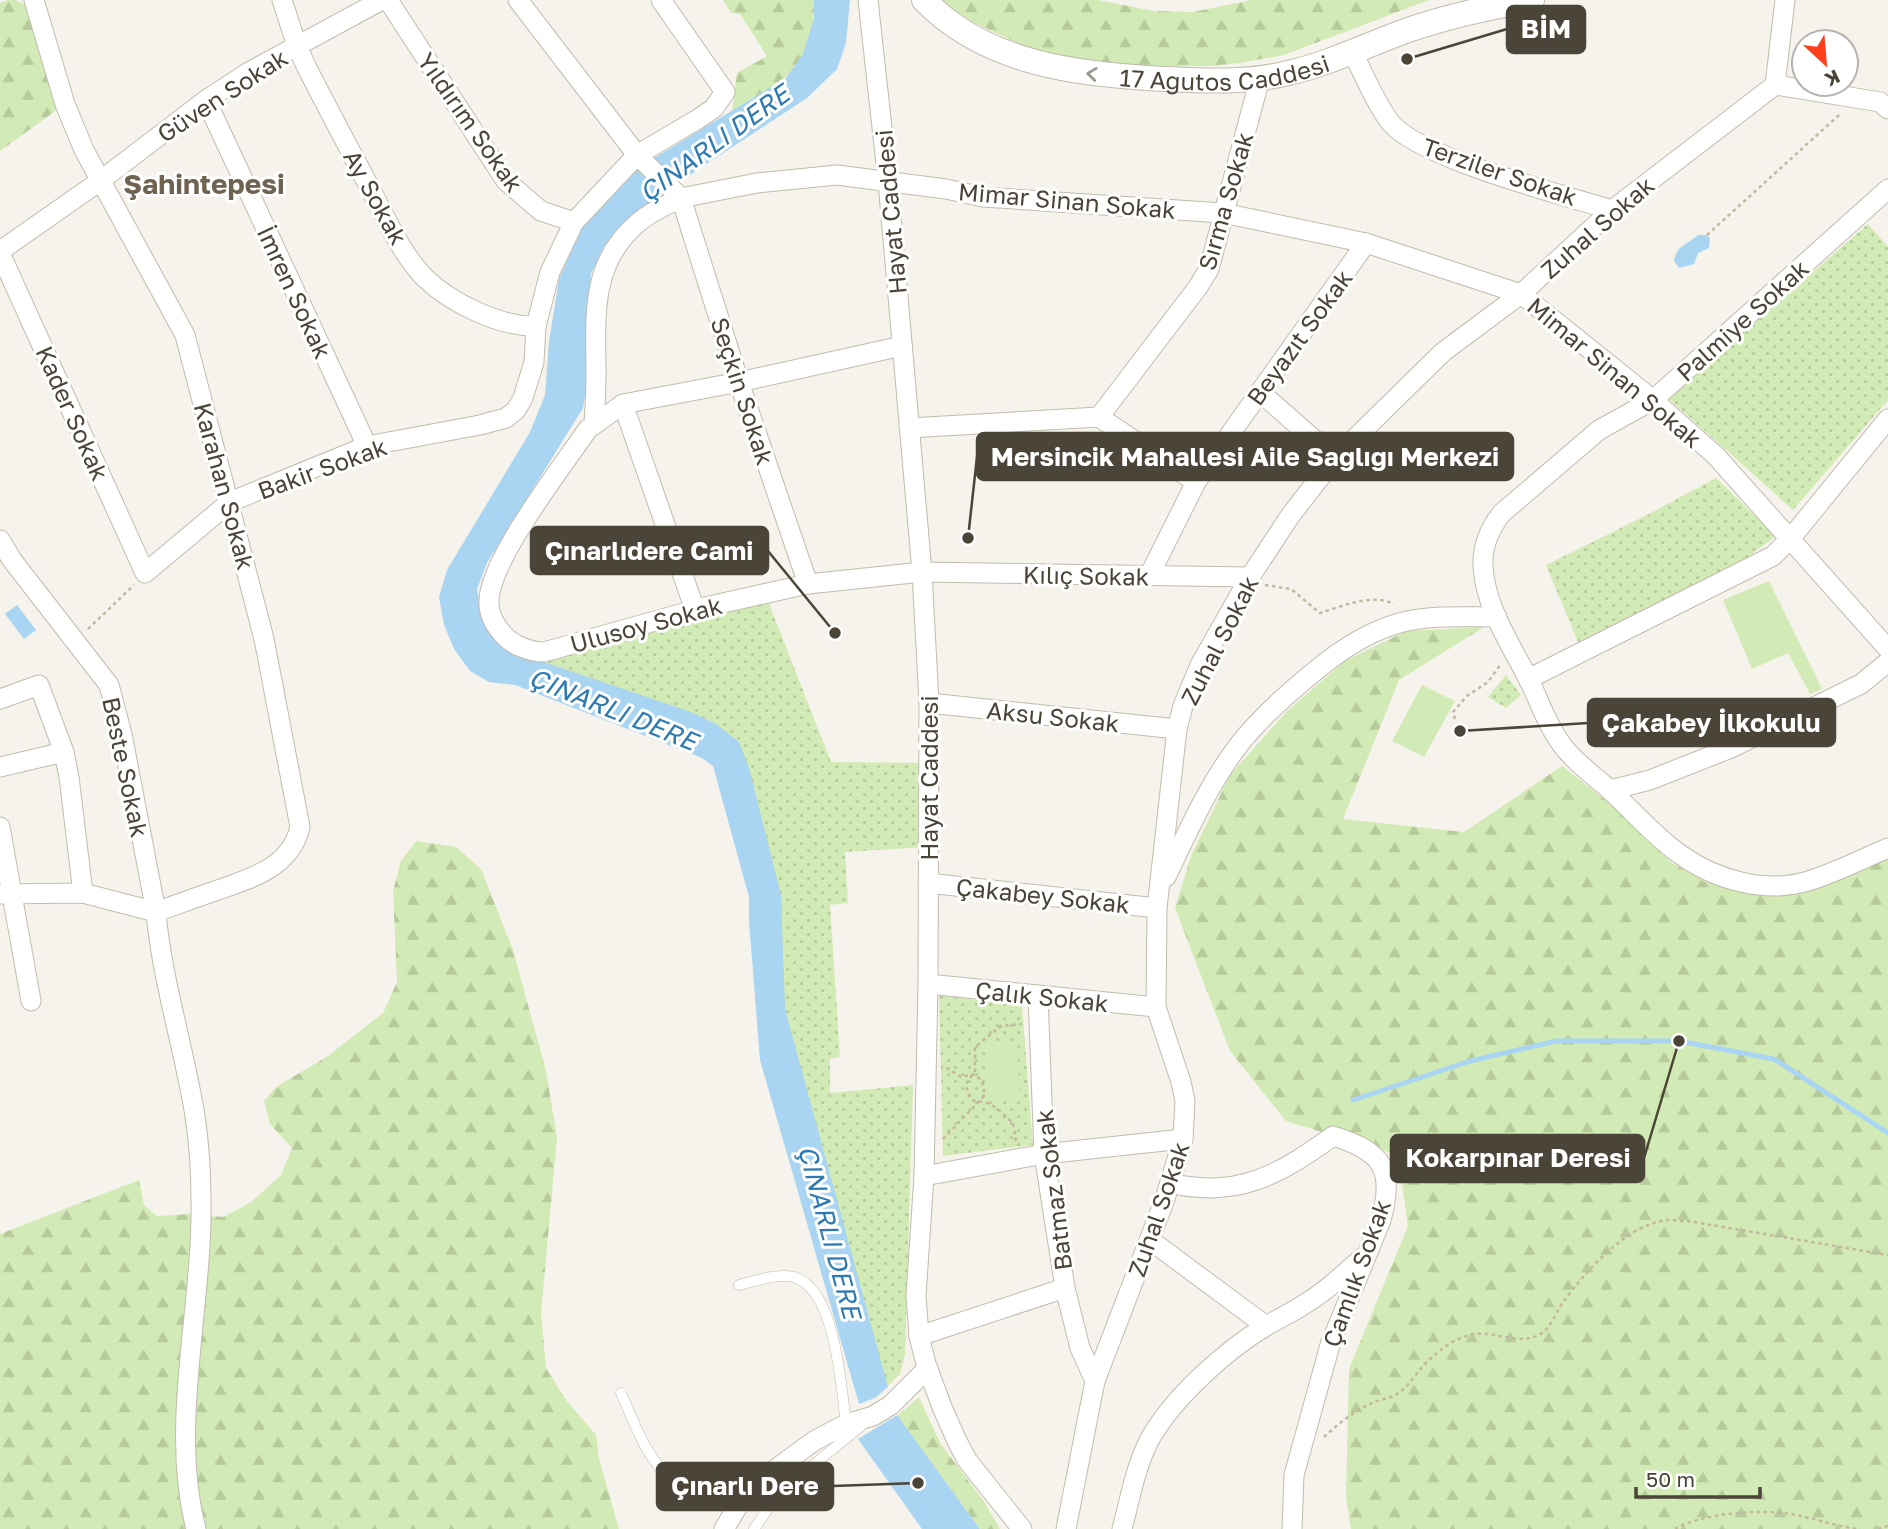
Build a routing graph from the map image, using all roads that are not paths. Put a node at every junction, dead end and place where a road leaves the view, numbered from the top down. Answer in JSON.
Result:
{"nodes":[{"id":1,"x":34,"y":0,"type":"edge"},
{"id":2,"x":282,"y":0,"type":"edge"},
{"id":3,"x":385,"y":0,"type":"edge"},
{"id":4,"x":518,"y":0,"type":"edge"},
{"id":5,"x":661,"y":0,"type":"edge"},
{"id":6,"x":868,"y":0,"type":"edge"},
{"id":7,"x":924,"y":0,"type":"edge"},
{"id":8,"x":1532,"y":0,"type":"edge"},
{"id":9,"x":1785,"y":0,"type":"edge"},
{"id":10,"x":297,"y":46,"type":"junction"},
{"id":11,"x":1352,"y":51,"type":"junction"},
{"id":12,"x":1260,"y":78,"type":"junction"},
{"id":13,"x":1775,"y":85,"type":"junction"},
{"id":14,"x":206,"y":100,"type":"junction"},
{"id":15,"x":1888,"y":109,"type":"edge"},
{"id":16,"x":641,"y":159,"type":"junction"},
{"id":17,"x":100,"y":181,"type":"junction"},
{"id":18,"x":888,"y":182,"type":"junction"},
{"id":19,"x":1888,"y":189,"type":"edge"},
{"id":20,"x":676,"y":193,"type":"junction"},
{"id":21,"x":1612,"y":210,"type":"junction"},
{"id":22,"x":1223,"y":213,"type":"junction"},
{"id":23,"x":574,"y":222,"type":"junction"},
{"id":24,"x":1366,"y":243,"type":"junction"},
{"id":25,"x":0,"y":252,"type":"edge"},
{"id":26,"x":1521,"y":293,"type":"junction"},
{"id":27,"x":536,"y":326,"type":"junction"},
{"id":28,"x":902,"y":346,"type":"junction"},
{"id":29,"x":739,"y":382,"type":"junction"},
{"id":30,"x":1260,"y":392,"type":"junction"},
{"id":31,"x":1653,"y":400,"type":"junction"},
{"id":32,"x":622,"y":404,"type":"junction"},
{"id":33,"x":1099,"y":417,"type":"junction"},
{"id":34,"x":1888,"y":419,"type":"edge"},
{"id":35,"x":594,"y":424,"type":"junction"},
{"id":36,"x":909,"y":428,"type":"junction"},
{"id":37,"x":367,"y":446,"type":"junction"},
{"id":38,"x":1335,"y":458,"type":"junction"},
{"id":39,"x":1196,"y":482,"type":"junction"},
{"id":40,"x":230,"y":502,"type":"junction"},
{"id":41,"x":1790,"y":539,"type":"junction"},
{"id":42,"x":0,"y":540,"type":"edge"},
{"id":43,"x":6,"y":564,"type":"edge"},
{"id":44,"x":922,"y":572,"type":"junction"},
{"id":45,"x":145,"y":573,"type":"joint"},
{"id":46,"x":1149,"y":576,"type":"junction"},
{"id":47,"x":1249,"y":579,"type":"junction"},
{"id":48,"x":808,"y":583,"type":"junction"},
{"id":49,"x":695,"y":610,"type":"junction"},
{"id":50,"x":1497,"y":617,"type":"junction"},
{"id":51,"x":1888,"y":649,"type":"edge"},
{"id":52,"x":1888,"y":662,"type":"edge"},
{"id":53,"x":1528,"y":679,"type":"junction"},
{"id":54,"x":0,"y":699,"type":"edge"},
{"id":55,"x":929,"y":703,"type":"junction"},
{"id":56,"x":1177,"y":729,"type":"junction"},
{"id":57,"x":64,"y":752,"type":"junction"},
{"id":58,"x":0,"y":767,"type":"edge"},
{"id":59,"x":1610,"y":790,"type":"junction"},
{"id":60,"x":0,"y":827,"type":"edge"},
{"id":61,"x":1888,"y":848,"type":"edge"},
{"id":62,"x":928,"y":883,"type":"junction"},
{"id":63,"x":6,"y":893,"type":"edge"},
{"id":64,"x":83,"y":893,"type":"junction"},
{"id":65,"x":1158,"y":900,"type":"junction"},
{"id":66,"x":156,"y":912,"type":"junction"},
{"id":67,"x":928,"y":984,"type":"junction"},
{"id":68,"x":1038,"y":995,"type":"junction"},
{"id":69,"x":31,"y":1001,"type":"dead end"},
{"id":70,"x":1156,"y":1007,"type":"junction"},
{"id":71,"x":1184,"y":1139,"type":"junction"},
{"id":72,"x":1044,"y":1154,"type":"junction"},
{"id":73,"x":924,"y":1176,"type":"junction"},
{"id":74,"x":1170,"y":1183,"type":"junction"},
{"id":75,"x":1150,"y":1240,"type":"junction"},
{"id":76,"x":1368,"y":1253,"type":"junction"},
{"id":77,"x":739,"y":1286,"type":"dead end"},
{"id":78,"x":1065,"y":1288,"type":"junction"},
{"id":79,"x":1266,"y":1326,"type":"junction"},
{"id":80,"x":919,"y":1336,"type":"junction"},
{"id":81,"x":928,"y":1368,"type":"junction"},
{"id":82,"x":1094,"y":1381,"type":"junction"},
{"id":83,"x":621,"y":1393,"type":"dead end"},
{"id":84,"x":873,"y":1416,"type":"junction"},
{"id":85,"x":846,"y":1424,"type":"junction"},
{"id":86,"x":741,"y":1501,"type":"junction"},
{"id":87,"x":196,"y":1529,"type":"edge"},
{"id":88,"x":724,"y":1529,"type":"edge"},
{"id":89,"x":754,"y":1529,"type":"edge"},
{"id":90,"x":1022,"y":1529,"type":"edge"},
{"id":91,"x":1066,"y":1529,"type":"edge"},
{"id":92,"x":1122,"y":1529,"type":"edge"},
{"id":93,"x":1292,"y":1529,"type":"edge"}],
"edges":[{"from":1,"to":17,"type":"street","name":"Karahan Sokak"},
{"from":2,"to":10,"type":"street","name":"Ay Sokak"},
{"from":3,"to":10,"type":"street","name":"Güven Sokak"},
{"from":3,"to":23,"type":"street","name":"Yıldırım Sokak"},
{"from":4,"to":16,"type":"street"},
{"from":5,"to":16,"type":"street","name":"Bakir Sokak"},
{"from":6,"to":18,"type":"street","name":"Hayat Caddesi"},
{"from":12,"to":7,"type":"street","name":"17 Ağutos Caddesi","one_way":true},
{"from":8,"to":11,"type":"street","name":"17 Ağutos Caddesi"},
{"from":9,"to":13,"type":"street"},
{"from":10,"to":14,"type":"street","name":"Güven Sokak"},
{"from":10,"to":27,"type":"street","name":"Ay Sokak"},
{"from":11,"to":12,"type":"street","name":"17 Ağutos Caddesi"},
{"from":11,"to":21,"type":"street","name":"Terziler Sokak"},
{"from":12,"to":22,"type":"street","name":"Sırma Sokak"},
{"from":13,"to":15,"type":"street"},
{"from":13,"to":21,"type":"street","name":"Zuhal Sokak"},
{"from":14,"to":17,"type":"street","name":"Güven Sokak"},
{"from":14,"to":37,"type":"street","name":"İmren Sokak"},
{"from":16,"to":20,"type":"street"},
{"from":16,"to":23,"type":"street","name":"Bakir Sokak"},
{"from":17,"to":25,"type":"street","name":"Güven Sokak"},
{"from":17,"to":40,"type":"street","name":"Karahan Sokak"},
{"from":18,"to":20,"type":"street"},
{"from":18,"to":22,"type":"street","name":"Mimar Sinan Sokak"},
{"from":18,"to":28,"type":"street","name":"Hayat Caddesi"},
{"from":19,"to":31,"type":"street","name":"Palmiye Sokak"},
{"from":20,"to":29,"type":"street","name":"Seçkin Sokak"},
{"from":20,"to":35,"type":"street"},
{"from":21,"to":26,"type":"street","name":"Zuhal Sokak"},
{"from":22,"to":24,"type":"street","name":"Mimar Sinan Sokak"},
{"from":22,"to":33,"type":"street","name":"Sırma Sokak"},
{"from":23,"to":27,"type":"street","name":"Bakir Sokak"},
{"from":24,"to":26,"type":"street","name":"Mimar Sinan Sokak"},
{"from":24,"to":30,"type":"street","name":"Beyazıt Sokak"},
{"from":25,"to":45,"type":"street","name":"Kader Sokak"},
{"from":26,"to":31,"type":"street","name":"Mimar Sinan Sokak"},
{"from":26,"to":38,"type":"street","name":"Zuhal Sokak"},
{"from":27,"to":37,"type":"street","name":"Bakir Sokak"},
{"from":28,"to":29,"type":"street"},
{"from":28,"to":36,"type":"street","name":"Hayat Caddesi"},
{"from":29,"to":32,"type":"street"},
{"from":29,"to":48,"type":"street","name":"Seçkin Sokak"},
{"from":30,"to":38,"type":"street"},
{"from":30,"to":39,"type":"street","name":"Beyazıt Sokak"},
{"from":31,"to":41,"type":"street","name":"Mimar Sinan Sokak"},
{"from":31,"to":50,"type":"street","name":"Palmiye Sokak"},
{"from":32,"to":35,"type":"street","name":"Ulusoy Sokak"},
{"from":32,"to":49,"type":"street"},
{"from":33,"to":36,"type":"street"},
{"from":33,"to":39,"type":"street"},
{"from":34,"to":41,"type":"street"},
{"from":35,"to":49,"type":"street","name":"Ulusoy Sokak"},
{"from":36,"to":44,"type":"street","name":"Hayat Caddesi"},
{"from":37,"to":40,"type":"street","name":"Bakir Sokak"},
{"from":38,"to":47,"type":"street","name":"Zuhal Sokak"},
{"from":39,"to":46,"type":"street","name":"Beyazıt Sokak"},
{"from":40,"to":45,"type":"street","name":"Bakir Sokak"},
{"from":40,"to":66,"type":"street","name":"Karahan Sokak"},
{"from":41,"to":51,"type":"street","name":"Mimar Sinan Sokak"},
{"from":41,"to":53,"type":"street"},
{"from":42,"to":43,"type":"street","name":"Beste Sokak"},
{"from":43,"to":66,"type":"street","name":"Beste Sokak"},
{"from":44,"to":46,"type":"street","name":"Kılıç Sokak"},
{"from":44,"to":48,"type":"street","name":"Ulusoy Sokak"},
{"from":44,"to":55,"type":"street","name":"Hayat Caddesi"},
{"from":46,"to":47,"type":"street","name":"Kılıç Sokak"},
{"from":47,"to":56,"type":"street","name":"Zuhal Sokak"},
{"from":48,"to":49,"type":"street","name":"Ulusoy Sokak"},
{"from":50,"to":53,"type":"street","name":"Palmiye Sokak"},
{"from":50,"to":65,"type":"street"},
{"from":52,"to":59,"type":"street"},
{"from":53,"to":59,"type":"street","name":"Palmiye Sokak"},
{"from":54,"to":57,"type":"street"},
{"from":55,"to":56,"type":"street","name":"Aksu Sokak"},
{"from":55,"to":62,"type":"street","name":"Hayat Caddesi"},
{"from":56,"to":65,"type":"street","name":"Zuhal Sokak"},
{"from":57,"to":58,"type":"street"},
{"from":57,"to":64,"type":"street"},
{"from":59,"to":61,"type":"street","name":"Palmiye Sokak"},
{"from":60,"to":63,"type":"street"},
{"from":62,"to":65,"type":"street","name":"Çakabey Sokak"},
{"from":62,"to":67,"type":"street","name":"Hayat Caddesi"},
{"from":63,"to":64,"type":"street"},
{"from":63,"to":69,"type":"street"},
{"from":64,"to":66,"type":"street"},
{"from":65,"to":70,"type":"street","name":"Zuhal Sokak"},
{"from":66,"to":87,"type":"street","name":"Beste Sokak"},
{"from":67,"to":68,"type":"street","name":"Çalık Sokak"},
{"from":67,"to":73,"type":"street","name":"Hayat Caddesi"},
{"from":68,"to":70,"type":"street","name":"Çalık Sokak"},
{"from":68,"to":72,"type":"street","name":"Batmaz Sokak"},
{"from":70,"to":71,"type":"street","name":"Zuhal Sokak"},
{"from":71,"to":72,"type":"street"},
{"from":71,"to":74,"type":"street","name":"Zuhal Sokak"},
{"from":72,"to":73,"type":"street"},
{"from":72,"to":78,"type":"street","name":"Batmaz Sokak"},
{"from":73,"to":80,"type":"street","name":"Hayat Caddesi"},
{"from":74,"to":75,"type":"street","name":"Zuhal Sokak"},
{"from":74,"to":76,"type":"street","name":"Çamlık Sokak"},
{"from":75,"to":79,"type":"street"},
{"from":75,"to":82,"type":"street","name":"Zuhal Sokak"},
{"from":76,"to":79,"type":"street"},
{"from":76,"to":93,"type":"street","name":"Çamlık Sokak"},
{"from":77,"to":85,"type":"lane"},
{"from":78,"to":80,"type":"street"},
{"from":78,"to":82,"type":"street","name":"Batmaz Sokak"},
{"from":79,"to":92,"type":"street"},
{"from":80,"to":81,"type":"street","name":"Hayat Caddesi"},
{"from":81,"to":84,"type":"street"},
{"from":81,"to":90,"type":"street","name":"Hayat Caddesi"},
{"from":82,"to":91,"type":"street","name":"Zuhal Sokak"},
{"from":83,"to":86,"type":"lane"},
{"from":84,"to":85,"type":"street"},
{"from":84,"to":89,"type":"lane"},
{"from":85,"to":86,"type":"street"},
{"from":86,"to":88,"type":"street"}]}
